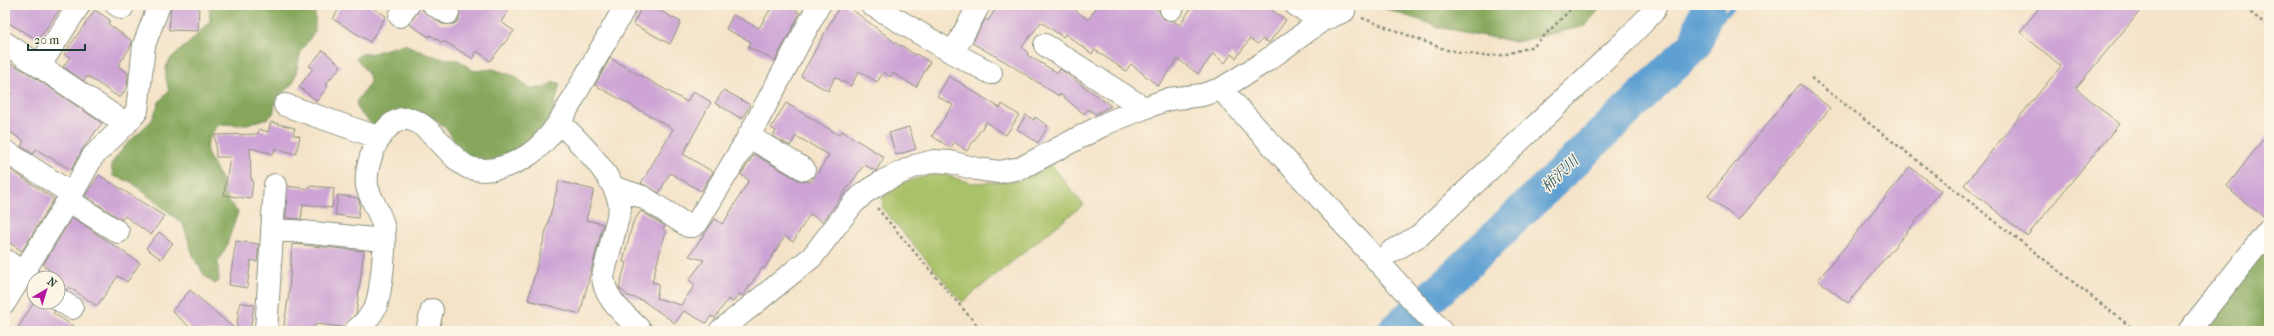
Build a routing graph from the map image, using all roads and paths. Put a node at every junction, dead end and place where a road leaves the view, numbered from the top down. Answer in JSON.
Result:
{"nodes":[{"id":1,"x":79,"y":5,"type":"edge"},
{"id":2,"x":159,"y":5,"type":"edge"},
{"id":3,"x":626,"y":5,"type":"edge"},
{"id":4,"x":819,"y":5,"type":"edge"},
{"id":5,"x":872,"y":5,"type":"edge"},
{"id":6,"x":979,"y":5,"type":"edge"},
{"id":7,"x":1296,"y":5,"type":"edge"},
{"id":8,"x":1575,"y":5,"type":"edge"},
{"id":9,"x":1656,"y":5,"type":"edge"},
{"id":10,"x":2241,"y":5,"type":"edge"},
{"id":11,"x":1344,"y":11,"type":"joint"},
{"id":12,"x":1321,"y":21,"type":"junction"},
{"id":13,"x":2269,"y":27,"type":"edge"},
{"id":14,"x":5,"y":43,"type":"edge"},
{"id":15,"x":1045,"y":45,"type":"dead end"},
{"id":16,"x":953,"y":53,"type":"junction"},
{"id":17,"x":40,"y":65,"type":"junction"},
{"id":18,"x":991,"y":73,"type":"dead end"},
{"id":19,"x":1810,"y":78,"type":"dead end"},
{"id":20,"x":1221,"y":89,"type":"junction"},
{"id":21,"x":285,"y":105,"type":"dead end"},
{"id":22,"x":1144,"y":108,"type":"junction"},
{"id":23,"x":560,"y":123,"type":"junction"},
{"id":24,"x":126,"y":124,"type":"junction"},
{"id":25,"x":748,"y":136,"type":"junction"},
{"id":26,"x":380,"y":138,"type":"junction"},
{"id":27,"x":5,"y":151,"type":"edge"},
{"id":28,"x":804,"y":169,"type":"dead end"},
{"id":29,"x":275,"y":185,"type":"dead end"},
{"id":30,"x":615,"y":188,"type":"junction"},
{"id":31,"x":864,"y":193,"type":"junction"},
{"id":32,"x":70,"y":197,"type":"junction"},
{"id":33,"x":272,"y":229,"type":"junction"},
{"id":34,"x":2269,"y":230,"type":"edge"},
{"id":35,"x":118,"y":232,"type":"dead end"},
{"id":36,"x":384,"y":240,"type":"junction"},
{"id":37,"x":1383,"y":254,"type":"junction"},
{"id":38,"x":5,"y":260,"type":"edge"},
{"id":39,"x":30,"y":270,"type":"edge"},
{"id":40,"x":26,"y":278,"type":"edge"},
{"id":41,"x":5,"y":302,"type":"edge"},
{"id":42,"x":432,"y":310,"type":"dead end"},
{"id":43,"x":266,"y":331,"type":"edge"},
{"id":44,"x":355,"y":331,"type":"edge"},
{"id":45,"x":426,"y":331,"type":"edge"},
{"id":46,"x":642,"y":331,"type":"edge"},
{"id":47,"x":720,"y":331,"type":"edge"},
{"id":48,"x":982,"y":331,"type":"edge"},
{"id":49,"x":1441,"y":331,"type":"edge"},
{"id":50,"x":2136,"y":331,"type":"edge"},
{"id":51,"x":2189,"y":331,"type":"edge"}],
"edges":[{"from":1,"to":17,"type":"street"},
{"from":2,"to":24,"type":"street"},
{"from":3,"to":23,"type":"street"},
{"from":4,"to":25,"type":"street"},
{"from":5,"to":16,"type":"street"},
{"from":6,"to":16,"type":"street"},
{"from":7,"to":12,"type":"street"},
{"from":8,"to":11,"type":"path"},
{"from":9,"to":37,"type":"street"},
{"from":10,"to":13,"type":"path"},
{"from":11,"to":12,"type":"street"},
{"from":12,"to":20,"type":"street"},
{"from":14,"to":17,"type":"street"},
{"from":15,"to":22,"type":"street"},
{"from":16,"to":18,"type":"street"},
{"from":17,"to":24,"type":"street"},
{"from":19,"to":50,"type":"path"},
{"from":20,"to":22,"type":"street"},
{"from":20,"to":37,"type":"street"},
{"from":21,"to":26,"type":"street"},
{"from":22,"to":31,"type":"street"},
{"from":23,"to":26,"type":"street"},
{"from":23,"to":30,"type":"street"},
{"from":24,"to":32,"type":"street"},
{"from":25,"to":28,"type":"street"},
{"from":25,"to":30,"type":"street"},
{"from":26,"to":36,"type":"street"},
{"from":27,"to":32,"type":"street"},
{"from":29,"to":33,"type":"street"},
{"from":30,"to":46,"type":"street"},
{"from":31,"to":47,"type":"street"},
{"from":31,"to":48,"type":"path"},
{"from":32,"to":35,"type":"street"},
{"from":32,"to":39,"type":"street"},
{"from":33,"to":36,"type":"street"},
{"from":33,"to":43,"type":"street"},
{"from":34,"to":51,"type":"street"},
{"from":36,"to":44,"type":"street"},
{"from":37,"to":49,"type":"street"},
{"from":38,"to":40,"type":"street"},
{"from":40,"to":41,"type":"street"},
{"from":42,"to":45,"type":"street"}]}
